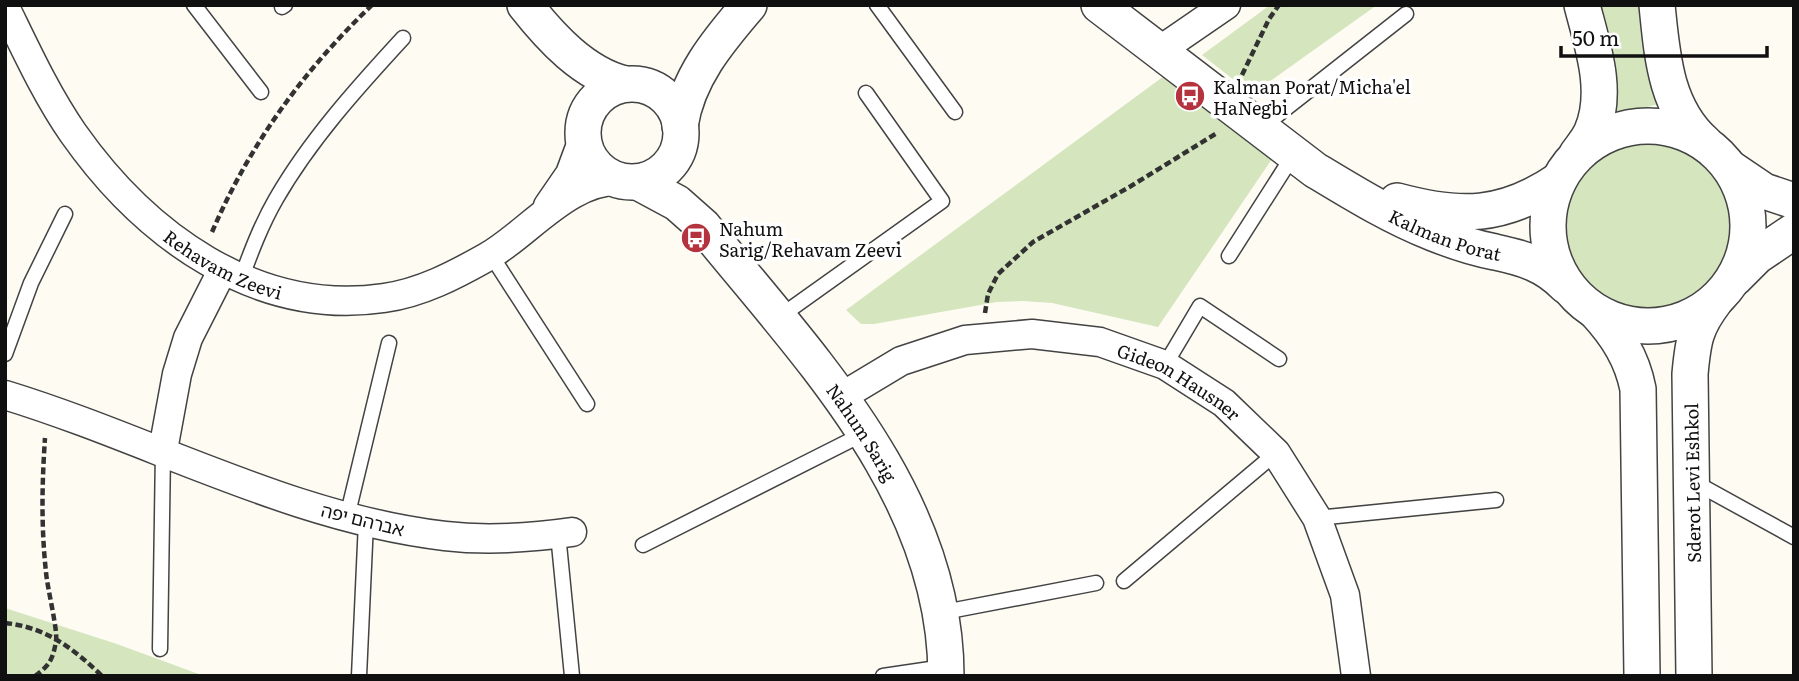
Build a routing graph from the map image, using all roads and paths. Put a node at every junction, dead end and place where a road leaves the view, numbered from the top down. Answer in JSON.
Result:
{"nodes":[{"id":1,"x":194,"y":5,"type":"edge"},
{"id":2,"x":372,"y":5,"type":"edge"},
{"id":3,"x":749,"y":5,"type":"edge"},
{"id":4,"x":877,"y":5,"type":"edge"},
{"id":5,"x":1099,"y":5,"type":"edge"},
{"id":6,"x":1226,"y":5,"type":"edge"},
{"id":7,"x":1279,"y":5,"type":"edge"},
{"id":8,"x":1582,"y":5,"type":"edge"},
{"id":9,"x":1657,"y":5,"type":"edge"},
{"id":10,"x":5,"y":7,"type":"edge"},
{"id":11,"x":531,"y":13,"type":"edge"},
{"id":12,"x":1406,"y":14,"type":"dead end"},
{"id":13,"x":726,"y":31,"type":"junction"},
{"id":14,"x":403,"y":38,"type":"dead end"},
{"id":15,"x":1159,"y":51,"type":"junction"},
{"id":16,"x":629,"y":84,"type":"junction"},
{"id":17,"x":261,"y":92,"type":"dead end"},
{"id":18,"x":866,"y":93,"type":"dead end"},
{"id":19,"x":955,"y":112,"type":"dead end"},
{"id":20,"x":1243,"y":115,"type":"junction"},
{"id":21,"x":583,"y":132,"type":"junction"},
{"id":22,"x":680,"y":134,"type":"junction"},
{"id":23,"x":1719,"y":156,"type":"junction"},
{"id":24,"x":1305,"y":162,"type":"junction"},
{"id":25,"x":1568,"y":167,"type":"junction"},
{"id":26,"x":631,"y":181,"type":"junction"},
{"id":27,"x":1794,"y":201,"type":"edge"},
{"id":28,"x":65,"y":214,"type":"dead end"},
{"id":29,"x":540,"y":216,"type":"junction"},
{"id":30,"x":704,"y":226,"type":"junction"},
{"id":31,"x":1794,"y":231,"type":"edge"},
{"id":32,"x":491,"y":255,"type":"junction"},
{"id":33,"x":1229,"y":256,"type":"dead end"},
{"id":34,"x":221,"y":269,"type":"junction"},
{"id":35,"x":1723,"y":291,"type":"junction"},
{"id":36,"x":1585,"y":304,"type":"junction"},
{"id":37,"x":778,"y":318,"type":"junction"},
{"id":38,"x":982,"y":339,"type":"junction"},
{"id":39,"x":389,"y":343,"type":"dead end"},
{"id":40,"x":5,"y":354,"type":"edge"},
{"id":41,"x":1279,"y":359,"type":"dead end"},
{"id":42,"x":1165,"y":365,"type":"junction"},
{"id":43,"x":5,"y":395,"type":"edge"},
{"id":44,"x":841,"y":397,"type":"junction"},
{"id":45,"x":587,"y":404,"type":"dead end"},
{"id":46,"x":47,"y":408,"type":"junction"},
{"id":47,"x":866,"y":432,"type":"junction"},
{"id":48,"x":163,"y":450,"type":"junction"},
{"id":49,"x":1276,"y":453,"type":"junction"},
{"id":50,"x":1692,"y":480,"type":"junction"},
{"id":51,"x":1496,"y":500,"type":"dead end"},
{"id":52,"x":1317,"y":518,"type":"junction"},
{"id":53,"x":356,"y":520,"type":"junction"},
{"id":54,"x":565,"y":533,"type":"joint"},
{"id":55,"x":1794,"y":537,"type":"edge"},
{"id":56,"x":643,"y":545,"type":"dead end"},
{"id":57,"x":1124,"y":581,"type":"dead end"},
{"id":58,"x":1096,"y":583,"type":"dead end"},
{"id":59,"x":939,"y":613,"type":"junction"},
{"id":60,"x":5,"y":623,"type":"edge"},
{"id":61,"x":57,"y":638,"type":"junction"},
{"id":62,"x":160,"y":649,"type":"dead end"},
{"id":63,"x":946,"y":671,"type":"edge"},
{"id":64,"x":35,"y":676,"type":"edge"},
{"id":65,"x":102,"y":676,"type":"edge"},
{"id":66,"x":359,"y":676,"type":"edge"},
{"id":67,"x":572,"y":676,"type":"edge"},
{"id":68,"x":883,"y":676,"type":"edge"},
{"id":69,"x":1356,"y":676,"type":"edge"},
{"id":70,"x":1642,"y":676,"type":"edge"},
{"id":71,"x":1694,"y":676,"type":"edge"}],
"edges":[{"from":1,"to":17,"type":"lane"},
{"from":2,"to":34,"type":"path"},
{"from":3,"to":13,"type":"street"},
{"from":4,"to":19,"type":"lane"},
{"from":5,"to":15,"type":"street","name":"Kalman Porat"},
{"from":6,"to":15,"type":"street"},
{"from":7,"to":20,"type":"path"},
{"from":8,"to":25,"type":"street"},
{"from":9,"to":23,"type":"street"},
{"from":10,"to":34,"type":"street","name":"Rehavam Zeevi"},
{"from":11,"to":16,"type":"street"},
{"from":11,"to":21,"type":"street"},
{"from":12,"to":20,"type":"lane"},
{"from":13,"to":16,"type":"street"},
{"from":13,"to":22,"type":"street"},
{"from":14,"to":34,"type":"lane"},
{"from":15,"to":20,"type":"street","name":"Kalman Porat"},
{"from":16,"to":21,"type":"street"},
{"from":16,"to":22,"type":"street"},
{"from":18,"to":37,"type":"lane"},
{"from":20,"to":24,"type":"street","name":"Kalman Porat"},
{"from":20,"to":38,"type":"path"},
{"from":21,"to":26,"type":"street"},
{"from":21,"to":29,"type":"street","name":"Rehavam Zeevi"},
{"from":22,"to":26,"type":"street"},
{"from":22,"to":30,"type":"street","name":"Nahum Sarig"},
{"from":23,"to":25,"type":"street"},
{"from":23,"to":27,"type":"street"},
{"from":23,"to":35,"type":"street"},
{"from":24,"to":25,"type":"street","name":"Kalman Porat"},
{"from":24,"to":33,"type":"lane"},
{"from":24,"to":36,"type":"street","name":"Kalman Porat"},
{"from":25,"to":36,"type":"street"},
{"from":26,"to":29,"type":"street","name":"Rehavam Zeevi"},
{"from":26,"to":30,"type":"street","name":"Nahum Sarig"},
{"from":28,"to":40,"type":"lane"},
{"from":29,"to":32,"type":"street","name":"Rehavam Zeevi"},
{"from":30,"to":37,"type":"street","name":"Nahum Sarig"},
{"from":31,"to":35,"type":"street"},
{"from":32,"to":34,"type":"street","name":"Rehavam Zeevi"},
{"from":32,"to":45,"type":"lane"},
{"from":34,"to":48,"type":"street"},
{"from":35,"to":36,"type":"street"},
{"from":35,"to":50,"type":"street","name":"Sderot Levi Eshkol"},
{"from":36,"to":70,"type":"street"},
{"from":37,"to":44,"type":"street","name":"Nahum Sarig"},
{"from":38,"to":42,"type":"street","name":"Gideon Hausner"},
{"from":38,"to":44,"type":"street","name":"Gideon Hausner"},
{"from":39,"to":53,"type":"lane"},
{"from":41,"to":42,"type":"lane"},
{"from":42,"to":49,"type":"street","name":"Gideon Hausner"},
{"from":43,"to":46,"type":"street","name":"אברהם יפה"},
{"from":44,"to":47,"type":"street","name":"Nahum Sarig"},
{"from":46,"to":48,"type":"street","name":"אברהם יפה"},
{"from":46,"to":61,"type":"path"},
{"from":47,"to":56,"type":"lane"},
{"from":47,"to":59,"type":"street","name":"Nahum Sarig"},
{"from":48,"to":53,"type":"street","name":"אברהם יפה"},
{"from":48,"to":62,"type":"lane"},
{"from":49,"to":52,"type":"street","name":"Gideon Hausner"},
{"from":49,"to":57,"type":"lane"},
{"from":50,"to":55,"type":"lane"},
{"from":50,"to":71,"type":"street","name":"Sderot Levi Eshkol"},
{"from":51,"to":52,"type":"lane"},
{"from":52,"to":69,"type":"street","name":"Gideon Hausner"},
{"from":53,"to":54,"type":"street","name":"אברהם יפה"},
{"from":53,"to":66,"type":"lane"},
{"from":54,"to":67,"type":"lane"},
{"from":58,"to":59,"type":"lane"},
{"from":59,"to":63,"type":"street","name":"Nahum Sarig"},
{"from":60,"to":61,"type":"path"},
{"from":61,"to":64,"type":"path"},
{"from":61,"to":65,"type":"path"},
{"from":63,"to":68,"type":"lane"}]}
